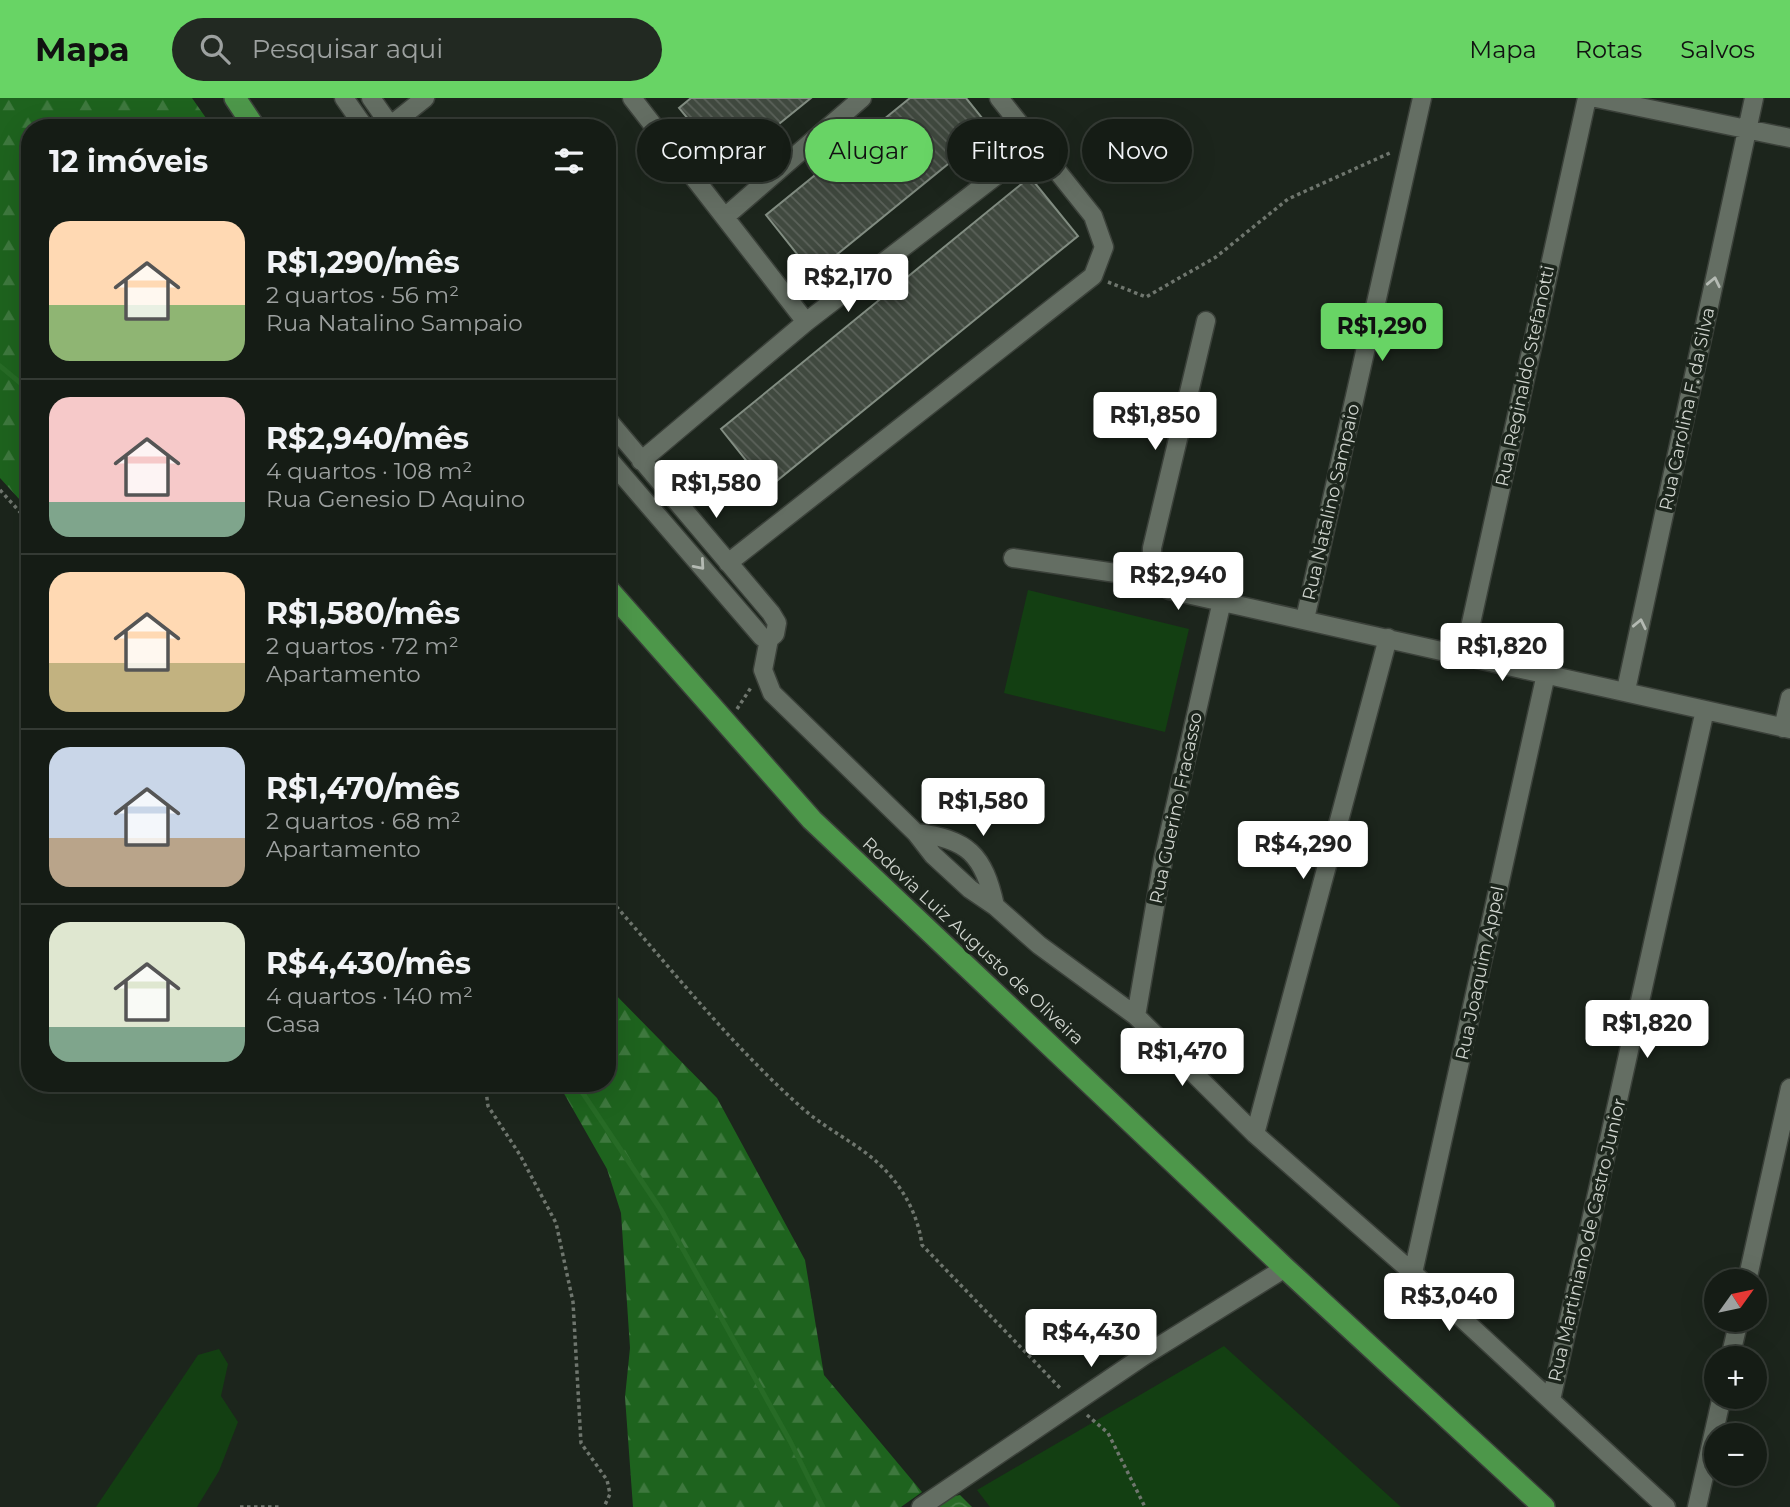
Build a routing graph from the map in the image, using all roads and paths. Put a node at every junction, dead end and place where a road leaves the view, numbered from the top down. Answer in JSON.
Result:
{"nodes":[{"id":1,"x":235,"y":98,"type":"edge"},
{"id":2,"x":344,"y":98,"type":"edge"},
{"id":3,"x":371,"y":98,"type":"edge"},
{"id":4,"x":425,"y":98,"type":"edge"},
{"id":5,"x":862,"y":98,"type":"edge"},
{"id":6,"x":999,"y":98,"type":"edge"},
{"id":7,"x":1422,"y":98,"type":"edge"},
{"id":8,"x":1587,"y":98,"type":"edge"},
{"id":9,"x":1596,"y":98,"type":"edge"},
{"id":10,"x":1754,"y":98,"type":"edge"},
{"id":11,"x":638,"y":100,"type":"edge"},
{"id":12,"x":249,"y":119,"type":"edge"},
{"id":13,"x":359,"y":119,"type":"edge"},
{"id":14,"x":385,"y":119,"type":"edge"},
{"id":15,"x":400,"y":119,"type":"edge"},
{"id":16,"x":1016,"y":119,"type":"edge"},
{"id":17,"x":1748,"y":128,"type":"junction"},
{"id":18,"x":1790,"y":138,"type":"edge"},
{"id":19,"x":1412,"y":142,"type":"junction"},
{"id":20,"x":988,"y":182,"type":"edge"},
{"id":21,"x":1066,"y":182,"type":"edge"},
{"id":22,"x":726,"y":216,"type":"junction"},
{"id":23,"x":1093,"y":276,"type":"junction"},
{"id":24,"x":1206,"y":321,"type":"dead end"},
{"id":25,"x":806,"y":322,"type":"junction"},
{"id":26,"x":616,"y":430,"type":"edge"},
{"id":27,"x":641,"y":461,"type":"junction"},
{"id":28,"x":616,"y":467,"type":"edge"},
{"id":29,"x":0,"y":489,"type":"edge"},
{"id":30,"x":21,"y":513,"type":"edge"},
{"id":31,"x":1013,"y":558,"type":"dead end"},
{"id":32,"x":728,"y":563,"type":"junction"},
{"id":33,"x":1157,"y":579,"type":"junction"},
{"id":34,"x":616,"y":598,"type":"edge"},
{"id":35,"x":1222,"y":601,"type":"junction"},
{"id":36,"x":1305,"y":619,"type":"junction"},
{"id":37,"x":1388,"y":638,"type":"junction"},
{"id":38,"x":769,"y":639,"type":"junction"},
{"id":39,"x":1464,"y":655,"type":"junction"},
{"id":40,"x":763,"y":670,"type":"junction"},
{"id":41,"x":1546,"y":674,"type":"junction"},
{"id":42,"x":1626,"y":691,"type":"junction"},
{"id":43,"x":1790,"y":698,"type":"edge"},
{"id":44,"x":1705,"y":710,"type":"junction"},
{"id":45,"x":1787,"y":728,"type":"edge"},
{"id":46,"x":734,"y":729,"type":"junction"},
{"id":47,"x":916,"y":833,"type":"junction"},
{"id":48,"x":616,"y":906,"type":"edge"},
{"id":49,"x":995,"y":906,"type":"junction"},
{"id":50,"x":1136,"y":1016,"type":"junction"},
{"id":51,"x":1790,"y":1088,"type":"edge"},
{"id":52,"x":486,"y":1092,"type":"edge"},
{"id":53,"x":1255,"y":1134,"type":"junction"},
{"id":54,"x":1285,"y":1268,"type":"junction"},
{"id":55,"x":1750,"y":1269,"type":"edge"},
{"id":56,"x":1413,"y":1273,"type":"junction"},
{"id":57,"x":1551,"y":1401,"type":"junction"},
{"id":58,"x":1075,"y":1404,"type":"junction"},
{"id":59,"x":1719,"y":1409,"type":"edge"},
{"id":60,"x":261,"y":1506,"type":"edge"},
{"id":61,"x":240,"y":1507,"type":"edge"},
{"id":62,"x":280,"y":1507,"type":"edge"},
{"id":63,"x":604,"y":1507,"type":"edge"},
{"id":64,"x":921,"y":1507,"type":"edge"},
{"id":65,"x":1144,"y":1507,"type":"edge"},
{"id":66,"x":1544,"y":1507,"type":"edge"},
{"id":67,"x":1666,"y":1507,"type":"edge"},
{"id":68,"x":1697,"y":1507,"type":"edge"}],
"edges":[{"from":1,"to":12,"type":"highway"},
{"from":2,"to":13,"type":"street"},
{"from":3,"to":14,"type":"street"},
{"from":4,"to":15,"type":"street"},
{"from":5,"to":22,"type":"street"},
{"from":6,"to":16,"type":"street"},
{"from":7,"to":19,"type":"street","name":"Rua Natalino Sampaio"},
{"from":8,"to":39,"type":"street","name":"Rua Reginaldo Stefanotti"},
{"from":9,"to":17,"type":"street"},
{"from":10,"to":17,"type":"street","name":"Rua Carolina F. da Silva"},
{"from":11,"to":22,"type":"street"},
{"from":17,"to":18,"type":"street"},
{"from":42,"to":17,"type":"street","name":"Rua Carolina F. da Silva","one_way":true},
{"from":19,"to":23,"type":"path"},
{"from":19,"to":36,"type":"street","name":"Rua Natalino Sampaio"},
{"from":20,"to":25,"type":"street"},
{"from":21,"to":23,"type":"street"},
{"from":22,"to":25,"type":"street"},
{"from":23,"to":32,"type":"street"},
{"from":24,"to":33,"type":"street"},
{"from":25,"to":27,"type":"street"},
{"from":26,"to":27,"type":"street"},
{"from":27,"to":32,"type":"street"},
{"from":28,"to":38,"type":"street","one_way":true},
{"from":29,"to":30,"type":"path"},
{"from":31,"to":33,"type":"street"},
{"from":32,"to":38,"type":"street"},
{"from":33,"to":35,"type":"street"},
{"from":34,"to":46,"type":"highway","name":"Rodovia Luiz Augusto de Oliveira"},
{"from":35,"to":36,"type":"street"},
{"from":35,"to":50,"type":"street","name":"Rua Guerino Fracasso"},
{"from":36,"to":37,"type":"street"},
{"from":37,"to":39,"type":"street"},
{"from":37,"to":53,"type":"street"},
{"from":38,"to":40,"type":"street"},
{"from":39,"to":41,"type":"street"},
{"from":40,"to":46,"type":"path"},
{"from":40,"to":47,"type":"street"},
{"from":41,"to":42,"type":"street"},
{"from":41,"to":56,"type":"street","name":"Rua Joaquim Appel"},
{"from":42,"to":44,"type":"street"},
{"from":43,"to":45,"type":"street"},
{"from":44,"to":45,"type":"street"},
{"from":44,"to":57,"type":"street","name":"Rua Martiniano de Castro Junior"},
{"from":46,"to":54,"type":"highway","name":"Rodovia Luiz Augusto de Oliveira"},
{"from":47,"to":49,"type":"street"},
{"from":47,"to":49,"type":"street"},
{"from":48,"to":58,"type":"path"},
{"from":49,"to":50,"type":"street"},
{"from":50,"to":53,"type":"street"},
{"from":51,"to":55,"type":"street"},
{"from":52,"to":63,"type":"path"},
{"from":53,"to":56,"type":"street"},
{"from":54,"to":58,"type":"street"},
{"from":54,"to":66,"type":"highway","name":"Rodovia Luiz Augusto de Oliveira"},
{"from":56,"to":57,"type":"street"},
{"from":57,"to":67,"type":"street"},
{"from":58,"to":64,"type":"street"},
{"from":58,"to":65,"type":"path"},
{"from":59,"to":68,"type":"street"},
{"from":60,"to":61,"type":"path"},
{"from":60,"to":62,"type":"path"}]}
